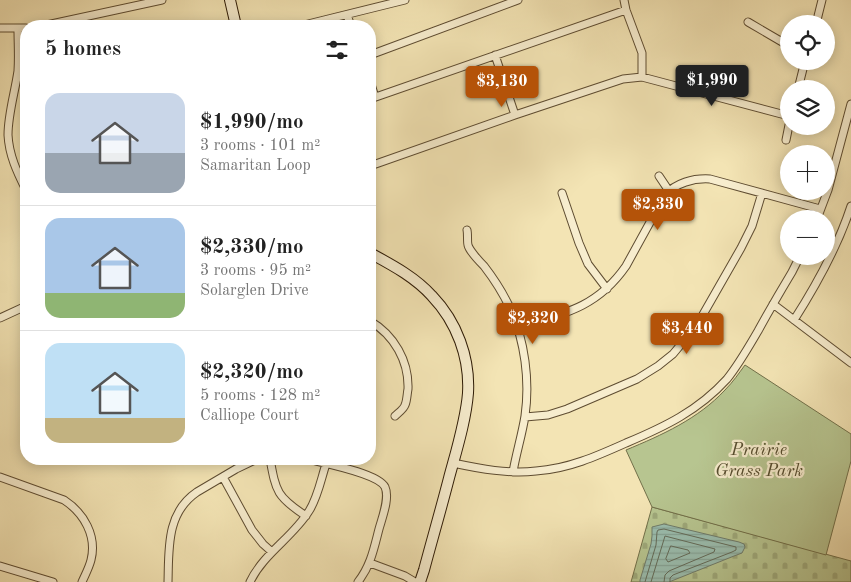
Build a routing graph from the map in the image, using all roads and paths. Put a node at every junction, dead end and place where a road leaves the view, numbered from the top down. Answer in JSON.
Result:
{"nodes":[{"id":1,"x":162,"y":0,"type":"edge"},
{"id":2,"x":230,"y":0,"type":"edge"},
{"id":3,"x":405,"y":0,"type":"edge"},
{"id":4,"x":518,"y":0,"type":"edge"},
{"id":5,"x":624,"y":0,"type":"edge"},
{"id":6,"x":822,"y":0,"type":"edge"},
{"id":7,"x":626,"y":10,"type":"junction"},
{"id":8,"x":347,"y":15,"type":"junction"},
{"id":9,"x":818,"y":15,"type":"edge"},
{"id":10,"x":70,"y":20,"type":"edge"},
{"id":11,"x":235,"y":20,"type":"edge"},
{"id":12,"x":326,"y":20,"type":"edge"},
{"id":13,"x":349,"y":20,"type":"edge"},
{"id":14,"x":748,"y":22,"type":"dead end"},
{"id":15,"x":0,"y":28,"type":"edge"},
{"id":16,"x":18,"y":29,"type":"joint"},
{"id":17,"x":780,"y":41,"type":"edge"},
{"id":18,"x":376,"y":53,"type":"edge"},
{"id":19,"x":495,"y":55,"type":"junction"},
{"id":20,"x":642,"y":77,"type":"junction"},
{"id":21,"x":376,"y":97,"type":"edge"},
{"id":22,"x":851,"y":104,"type":"edge"},
{"id":23,"x":780,"y":114,"type":"edge"},
{"id":24,"x":515,"y":115,"type":"junction"},
{"id":25,"x":787,"y":135,"type":"edge"},
{"id":26,"x":786,"y":140,"type":"dead end"},
{"id":27,"x":376,"y":164,"type":"edge"},
{"id":28,"x":659,"y":176,"type":"dead end"},
{"id":29,"x":20,"y":177,"type":"edge"},
{"id":30,"x":670,"y":190,"type":"junction"},
{"id":31,"x":762,"y":193,"type":"junction"},
{"id":32,"x":562,"y":194,"type":"dead end"},
{"id":33,"x":851,"y":206,"type":"edge"},
{"id":34,"x":820,"y":208,"type":"joint"},
{"id":35,"x":468,"y":230,"type":"dead end"},
{"id":36,"x":376,"y":257,"type":"edge"},
{"id":37,"x":795,"y":265,"type":"edge"},
{"id":38,"x":607,"y":289,"type":"junction"},
{"id":39,"x":773,"y":304,"type":"junction"},
{"id":40,"x":20,"y":309,"type":"edge"},
{"id":41,"x":0,"y":318,"type":"edge"},
{"id":42,"x":794,"y":320,"type":"junction"},
{"id":43,"x":376,"y":325,"type":"edge"},
{"id":44,"x":517,"y":327,"type":"junction"},
{"id":45,"x":851,"y":363,"type":"edge"},
{"id":46,"x":395,"y":416,"type":"dead end"},
{"id":47,"x":525,"y":417,"type":"junction"},
{"id":48,"x":453,"y":463,"type":"junction"},
{"id":49,"x":245,"y":465,"type":"edge"},
{"id":50,"x":271,"y":465,"type":"edge"},
{"id":51,"x":326,"y":465,"type":"edge"},
{"id":52,"x":330,"y":465,"type":"edge"},
{"id":53,"x":513,"y":472,"type":"junction"},
{"id":54,"x":223,"y":476,"type":"junction"},
{"id":55,"x":0,"y":477,"type":"edge"},
{"id":56,"x":306,"y":516,"type":"junction"},
{"id":57,"x":272,"y":552,"type":"junction"},
{"id":58,"x":370,"y":563,"type":"junction"},
{"id":59,"x":0,"y":566,"type":"edge"},
{"id":60,"x":52,"y":582,"type":"edge"},
{"id":61,"x":82,"y":582,"type":"edge"},
{"id":62,"x":168,"y":582,"type":"edge"},
{"id":63,"x":250,"y":582,"type":"edge"},
{"id":64,"x":358,"y":582,"type":"edge"},
{"id":65,"x":415,"y":582,"type":"edge"},
{"id":66,"x":420,"y":582,"type":"edge"}],
"edges":[{"from":1,"to":10,"type":"street"},
{"from":2,"to":11,"type":"main road"},
{"from":3,"to":8,"type":"street"},
{"from":4,"to":18,"type":"street"},
{"from":5,"to":7,"type":"street"},
{"from":6,"to":9,"type":"street"},
{"from":7,"to":19,"type":"street"},
{"from":7,"to":20,"type":"street"},
{"from":8,"to":12,"type":"street"},
{"from":8,"to":13,"type":"street"},
{"from":14,"to":17,"type":"street"},
{"from":15,"to":16,"type":"street"},
{"from":16,"to":29,"type":"street"},
{"from":19,"to":21,"type":"street"},
{"from":19,"to":24,"type":"street"},
{"from":20,"to":23,"type":"street"},
{"from":20,"to":24,"type":"street"},
{"from":22,"to":34,"type":"street"},
{"from":24,"to":27,"type":"street"},
{"from":25,"to":26,"type":"street"},
{"from":28,"to":30,"type":"street"},
{"from":30,"to":31,"type":"street"},
{"from":30,"to":38,"type":"street"},
{"from":31,"to":34,"type":"street"},
{"from":31,"to":47,"type":"street"},
{"from":32,"to":38,"type":"street"},
{"from":33,"to":42,"type":"street"},
{"from":35,"to":44,"type":"street"},
{"from":36,"to":48,"type":"main road"},
{"from":37,"to":39,"type":"street"},
{"from":38,"to":44,"type":"street"},
{"from":39,"to":42,"type":"street"},
{"from":39,"to":53,"type":"street"},
{"from":40,"to":41,"type":"street"},
{"from":42,"to":45,"type":"street"},
{"from":43,"to":46,"type":"street"},
{"from":44,"to":47,"type":"street"},
{"from":47,"to":53,"type":"street"},
{"from":48,"to":53,"type":"street"},
{"from":48,"to":66,"type":"main road"},
{"from":49,"to":54,"type":"street"},
{"from":50,"to":56,"type":"street"},
{"from":51,"to":56,"type":"street"},
{"from":52,"to":58,"type":"street"},
{"from":54,"to":57,"type":"street"},
{"from":54,"to":62,"type":"street"},
{"from":55,"to":61,"type":"street"},
{"from":56,"to":57,"type":"street"},
{"from":57,"to":63,"type":"street"},
{"from":58,"to":64,"type":"street"},
{"from":58,"to":65,"type":"street"},
{"from":59,"to":60,"type":"street"}]}
